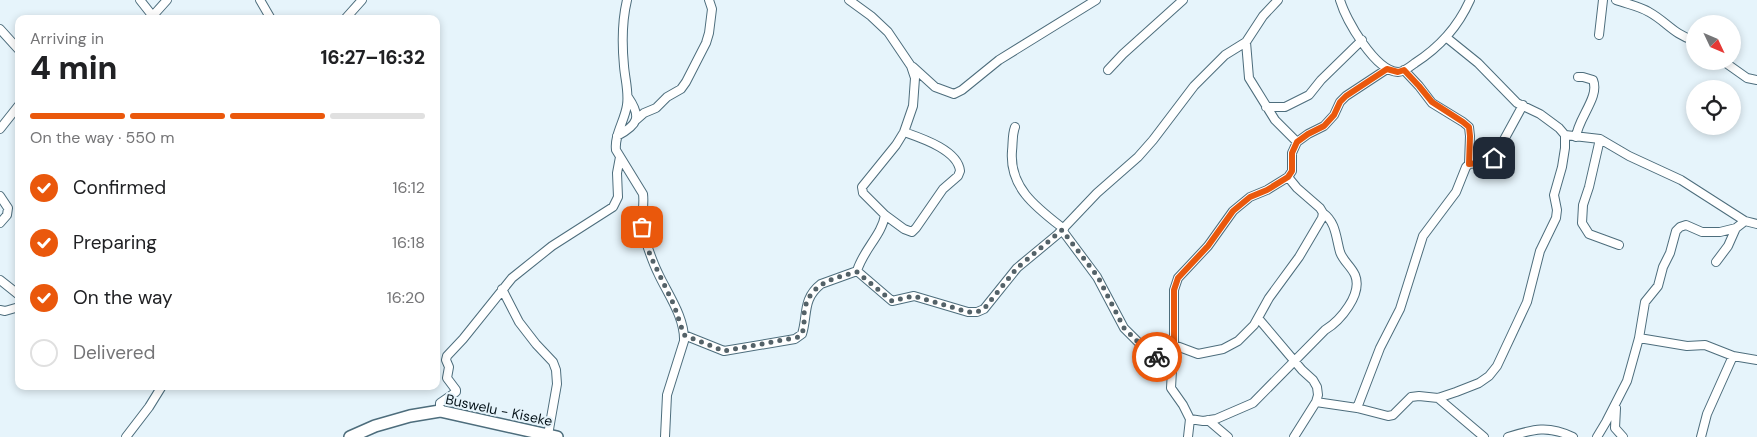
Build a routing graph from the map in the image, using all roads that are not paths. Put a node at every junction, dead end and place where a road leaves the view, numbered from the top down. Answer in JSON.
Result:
{"nodes":[{"id":1,"x":140,"y":0,"type":"edge"},
{"id":2,"x":167,"y":0,"type":"edge"},
{"id":3,"x":260,"y":0,"type":"edge"},
{"id":4,"x":362,"y":0,"type":"edge"},
{"id":5,"x":627,"y":0,"type":"edge"},
{"id":6,"x":709,"y":0,"type":"edge"},
{"id":7,"x":849,"y":0,"type":"edge"},
{"id":8,"x":1096,"y":0,"type":"edge"},
{"id":9,"x":1183,"y":0,"type":"edge"},
{"id":10,"x":1278,"y":0,"type":"edge"},
{"id":11,"x":1340,"y":0,"type":"edge"},
{"id":12,"x":1470,"y":0,"type":"edge"},
{"id":13,"x":1603,"y":0,"type":"edge"},
{"id":14,"x":1616,"y":0,"type":"edge"},
{"id":15,"x":151,"y":15,"type":"edge"},
{"id":16,"x":155,"y":15,"type":"edge"},
{"id":17,"x":269,"y":15,"type":"edge"},
{"id":18,"x":349,"y":15,"type":"edge"},
{"id":19,"x":0,"y":29,"type":"edge"},
{"id":20,"x":1599,"y":34,"type":"dead end"},
{"id":21,"x":1686,"y":37,"type":"edge"},
{"id":22,"x":1446,"y":38,"type":"junction"},
{"id":23,"x":1362,"y":40,"type":"junction"},
{"id":24,"x":1246,"y":42,"type":"junction"},
{"id":25,"x":15,"y":46,"type":"edge"},
{"id":26,"x":911,"y":66,"type":"junction"},
{"id":27,"x":1387,"y":69,"type":"junction"},
{"id":28,"x":1108,"y":70,"type":"dead end"},
{"id":29,"x":1404,"y":70,"type":"junction"},
{"id":30,"x":1735,"y":70,"type":"edge"},
{"id":31,"x":1578,"y":77,"type":"dead end"},
{"id":32,"x":1757,"y":80,"type":"edge"},
{"id":33,"x":628,"y":97,"type":"junction"},
{"id":34,"x":1523,"y":105,"type":"junction"},
{"id":35,"x":1266,"y":107,"type":"junction"},
{"id":36,"x":15,"y":112,"type":"edge"},
{"id":37,"x":636,"y":120,"type":"junction"},
{"id":38,"x":1015,"y":127,"type":"dead end"},
{"id":39,"x":0,"y":129,"type":"edge"},
{"id":40,"x":904,"y":132,"type":"junction"},
{"id":41,"x":617,"y":136,"type":"junction"},
{"id":42,"x":1565,"y":136,"type":"junction"},
{"id":43,"x":1576,"y":137,"type":"junction"},
{"id":44,"x":1600,"y":139,"type":"junction"},
{"id":45,"x":1297,"y":142,"type":"junction"},
{"id":46,"x":620,"y":157,"type":"junction"},
{"id":47,"x":1469,"y":164,"type":"junction"},
{"id":48,"x":1288,"y":177,"type":"junction"},
{"id":49,"x":0,"y":196,"type":"edge"},
{"id":50,"x":1323,"y":213,"type":"junction"},
{"id":51,"x":885,"y":215,"type":"junction"},
{"id":52,"x":1745,"y":221,"type":"junction"},
{"id":53,"x":0,"y":223,"type":"edge"},
{"id":54,"x":1757,"y":224,"type":"edge"},
{"id":55,"x":1736,"y":228,"type":"junction"},
{"id":56,"x":1063,"y":229,"type":"junction"},
{"id":57,"x":1619,"y":245,"type":"dead end"},
{"id":58,"x":1716,"y":262,"type":"dead end"},
{"id":59,"x":857,"y":272,"type":"junction"},
{"id":60,"x":0,"y":280,"type":"edge"},
{"id":61,"x":502,"y":289,"type":"junction"},
{"id":62,"x":15,"y":291,"type":"edge"},
{"id":63,"x":15,"y":308,"type":"edge"},
{"id":64,"x":0,"y":310,"type":"edge"},
{"id":65,"x":1258,"y":318,"type":"junction"},
{"id":66,"x":684,"y":335,"type":"junction"},
{"id":67,"x":1639,"y":338,"type":"junction"},
{"id":68,"x":1174,"y":345,"type":"junction"},
{"id":69,"x":1733,"y":356,"type":"junction"},
{"id":70,"x":1757,"y":360,"type":"edge"},
{"id":71,"x":1294,"y":361,"type":"junction"},
{"id":72,"x":1172,"y":370,"type":"junction"},
{"id":73,"x":160,"y":390,"type":"edge"},
{"id":74,"x":1438,"y":398,"type":"junction"},
{"id":75,"x":1316,"y":402,"type":"junction"},
{"id":76,"x":1616,"y":402,"type":"junction"},
{"id":77,"x":1357,"y":408,"type":"junction"},
{"id":78,"x":440,"y":411,"type":"junction"},
{"id":79,"x":1190,"y":419,"type":"junction"},
{"id":80,"x":1208,"y":420,"type":"junction"},
{"id":81,"x":546,"y":436,"type":"edge"},
{"id":82,"x":126,"y":437,"type":"edge"},
{"id":83,"x":350,"y":437,"type":"edge"},
{"id":84,"x":665,"y":437,"type":"edge"},
{"id":85,"x":1188,"y":437,"type":"edge"},
{"id":86,"x":1228,"y":437,"type":"edge"},
{"id":87,"x":1294,"y":437,"type":"edge"},
{"id":88,"x":1484,"y":437,"type":"edge"},
{"id":89,"x":1508,"y":437,"type":"edge"},
{"id":90,"x":1573,"y":437,"type":"edge"},
{"id":91,"x":1597,"y":437,"type":"edge"},
{"id":92,"x":1624,"y":437,"type":"edge"},
{"id":93,"x":1701,"y":437,"type":"edge"}],
"edges":[{"from":1,"to":15,"type":"street"},
{"from":2,"to":16,"type":"street"},
{"from":3,"to":17,"type":"street"},
{"from":4,"to":18,"type":"street"},
{"from":5,"to":33,"type":"street"},
{"from":6,"to":37,"type":"street"},
{"from":7,"to":26,"type":"street"},
{"from":8,"to":26,"type":"street"},
{"from":9,"to":28,"type":"street"},
{"from":10,"to":24,"type":"street"},
{"from":11,"to":23,"type":"street"},
{"from":12,"to":22,"type":"street"},
{"from":13,"to":20,"type":"street"},
{"from":14,"to":21,"type":"street"},
{"from":19,"to":25,"type":"street"},
{"from":22,"to":29,"type":"street"},
{"from":22,"to":34,"type":"street"},
{"from":23,"to":27,"type":"street"},
{"from":23,"to":35,"type":"street"},
{"from":24,"to":35,"type":"street"},
{"from":24,"to":56,"type":"street"},
{"from":26,"to":40,"type":"street"},
{"from":27,"to":29,"type":"street"},
{"from":27,"to":45,"type":"street"},
{"from":29,"to":47,"type":"street"},
{"from":30,"to":32,"type":"street"},
{"from":31,"to":43,"type":"street"},
{"from":33,"to":37,"type":"street"},
{"from":33,"to":41,"type":"street"},
{"from":34,"to":42,"type":"street"},
{"from":34,"to":47,"type":"street"},
{"from":35,"to":45,"type":"street"},
{"from":36,"to":39,"type":"street"},
{"from":37,"to":41,"type":"street"},
{"from":38,"to":56,"type":"street"},
{"from":40,"to":51,"type":"street"},
{"from":40,"to":51,"type":"street"},
{"from":41,"to":46,"type":"street"},
{"from":42,"to":43,"type":"street"},
{"from":42,"to":74,"type":"street"},
{"from":43,"to":44,"type":"street"},
{"from":44,"to":52,"type":"street"},
{"from":44,"to":57,"type":"street"},
{"from":45,"to":48,"type":"street"},
{"from":46,"to":61,"type":"street"},
{"from":46,"to":66,"type":"street"},
{"from":47,"to":77,"type":"street"},
{"from":48,"to":50,"type":"street"},
{"from":48,"to":68,"type":"street"},
{"from":49,"to":53,"type":"street"},
{"from":50,"to":65,"type":"street"},
{"from":50,"to":71,"type":"street"},
{"from":51,"to":59,"type":"street"},
{"from":52,"to":54,"type":"street"},
{"from":52,"to":55,"type":"street"},
{"from":55,"to":58,"type":"street"},
{"from":55,"to":67,"type":"street"},
{"from":56,"to":59,"type":"street"},
{"from":56,"to":72,"type":"street"},
{"from":59,"to":66,"type":"street"},
{"from":60,"to":62,"type":"street"},
{"from":61,"to":78,"type":"street"},
{"from":61,"to":81,"type":"street"},
{"from":63,"to":64,"type":"street"},
{"from":65,"to":68,"type":"street"},
{"from":65,"to":71,"type":"street"},
{"from":66,"to":84,"type":"street"},
{"from":67,"to":69,"type":"street"},
{"from":67,"to":76,"type":"street"},
{"from":68,"to":72,"type":"street"},
{"from":69,"to":70,"type":"street"},
{"from":69,"to":93,"type":"street"},
{"from":71,"to":75,"type":"street"},
{"from":71,"to":80,"type":"street"},
{"from":72,"to":79,"type":"street"},
{"from":73,"to":82,"type":"street"},
{"from":74,"to":77,"type":"street"},
{"from":74,"to":88,"type":"street"},
{"from":75,"to":77,"type":"street"},
{"from":75,"to":87,"type":"street"},
{"from":76,"to":91,"type":"street"},
{"from":76,"to":92,"type":"street"},
{"from":78,"to":81,"type":"main road","name":"Buswelu - Kiseke"},
{"from":78,"to":83,"type":"main road","name":"Buswelu - Kiseke"},
{"from":79,"to":80,"type":"street"},
{"from":79,"to":85,"type":"street"},
{"from":80,"to":86,"type":"street"},
{"from":89,"to":90,"type":"street"}]}
